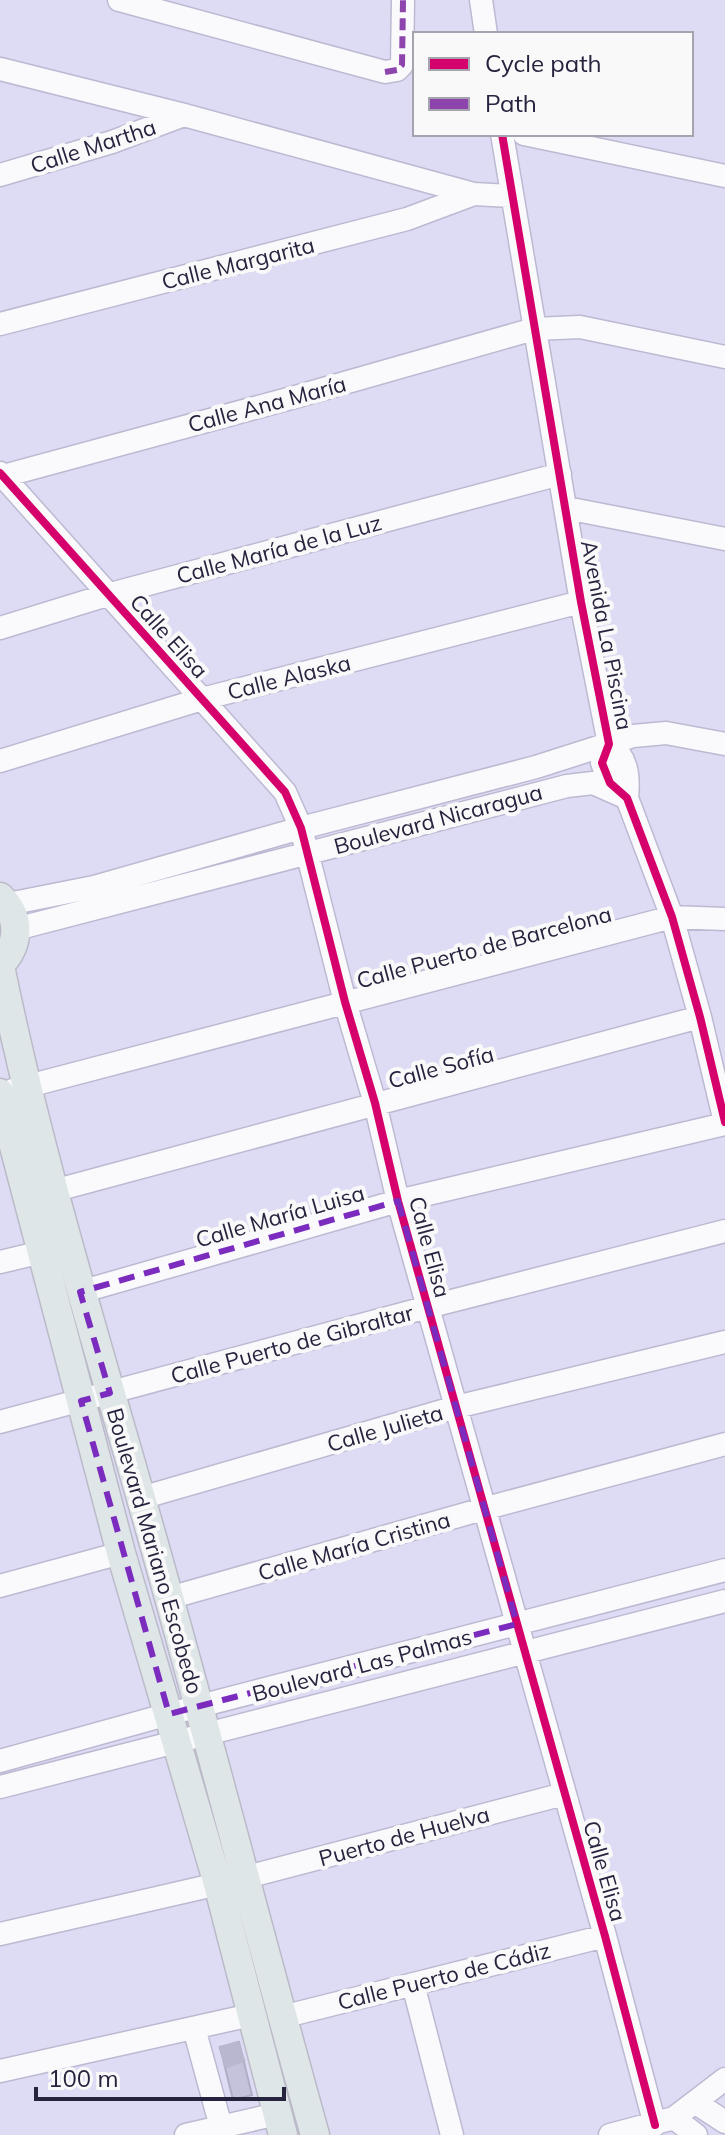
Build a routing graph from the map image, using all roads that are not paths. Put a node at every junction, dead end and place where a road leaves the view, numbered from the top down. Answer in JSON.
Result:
{"nodes":[{"id":1,"x":119,"y":0,"type":"edge"},
{"id":2,"x":403,"y":0,"type":"edge"},
{"id":3,"x":481,"y":0,"type":"edge"},
{"id":4,"x":486,"y":32,"type":"edge"},
{"id":5,"x":0,"y":69,"type":"edge"},
{"id":6,"x":184,"y":115,"type":"junction"},
{"id":7,"x":502,"y":136,"type":"edge"},
{"id":8,"x":534,"y":136,"type":"edge"},
{"id":9,"x":0,"y":175,"type":"edge"},
{"id":10,"x":725,"y":176,"type":"edge"},
{"id":11,"x":474,"y":194,"type":"junction"},
{"id":12,"x":511,"y":196,"type":"junction"},
{"id":13,"x":0,"y":324,"type":"edge"},
{"id":14,"x":534,"y":329,"type":"junction"},
{"id":15,"x":725,"y":357,"type":"edge"},
{"id":16,"x":560,"y":474,"type":"junction"},
{"id":17,"x":1,"y":475,"type":"edge"},
{"id":18,"x":566,"y":508,"type":"junction"},
{"id":19,"x":725,"y":539,"type":"edge"},
{"id":20,"x":107,"y":595,"type":"junction"},
{"id":21,"x":581,"y":602,"type":"junction"},
{"id":22,"x":0,"y":628,"type":"edge"},
{"id":23,"x":202,"y":699,"type":"junction"},
{"id":24,"x":609,"y":744,"type":"junction"},
{"id":25,"x":725,"y":744,"type":"edge"},
{"id":26,"x":0,"y":761,"type":"edge"},
{"id":27,"x":627,"y":798,"type":"junction"},
{"id":28,"x":301,"y":828,"type":"junction"},
{"id":29,"x":308,"y":854,"type":"junction"},
{"id":30,"x":8,"y":910,"type":"edge"},
{"id":31,"x":672,"y":917,"type":"junction"},
{"id":32,"x":725,"y":919,"type":"edge"},
{"id":33,"x":0,"y":966,"type":"edge"},
{"id":34,"x":345,"y":1002,"type":"junction"},
{"id":35,"x":700,"y":1017,"type":"junction"},
{"id":36,"x":28,"y":1086,"type":"junction"},
{"id":37,"x":0,"y":1093,"type":"edge"},
{"id":38,"x":722,"y":1098,"type":"edge"},
{"id":39,"x":375,"y":1103,"type":"junction"},
{"id":40,"x":725,"y":1123,"type":"edge"},
{"id":41,"x":53,"y":1191,"type":"junction"},
{"id":42,"x":398,"y":1201,"type":"junction"},
{"id":43,"x":725,"y":1231,"type":"edge"},
{"id":44,"x":42,"y":1252,"type":"junction"},
{"id":45,"x":0,"y":1262,"type":"edge"},
{"id":46,"x":80,"y":1292,"type":"junction"},
{"id":47,"x":428,"y":1307,"type":"junction"},
{"id":48,"x":725,"y":1342,"type":"edge"},
{"id":49,"x":110,"y":1393,"type":"junction"},
{"id":50,"x":81,"y":1401,"type":"junction"},
{"id":51,"x":456,"y":1407,"type":"junction"},
{"id":52,"x":0,"y":1422,"type":"edge"},
{"id":53,"x":725,"y":1444,"type":"edge"},
{"id":54,"x":141,"y":1498,"type":"junction"},
{"id":55,"x":483,"y":1509,"type":"junction"},
{"id":56,"x":121,"y":1553,"type":"junction"},
{"id":57,"x":725,"y":1570,"type":"edge"},
{"id":58,"x":0,"y":1586,"type":"edge"},
{"id":59,"x":169,"y":1598,"type":"junction"},
{"id":60,"x":725,"y":1601,"type":"edge"},
{"id":61,"x":517,"y":1624,"type":"junction"},
{"id":62,"x":525,"y":1652,"type":"junction"},
{"id":63,"x":199,"y":1707,"type":"junction"},
{"id":64,"x":169,"y":1714,"type":"junction"},
{"id":65,"x":207,"y":1734,"type":"junction"},
{"id":66,"x":177,"y":1741,"type":"junction"},
{"id":67,"x":0,"y":1761,"type":"edge"},
{"id":68,"x":0,"y":1787,"type":"edge"},
{"id":69,"x":564,"y":1794,"type":"junction"},
{"id":70,"x":231,"y":1881,"type":"junction"},
{"id":71,"x":0,"y":1934,"type":"edge"},
{"id":72,"x":605,"y":1936,"type":"junction"},
{"id":73,"x":413,"y":1984,"type":"junction"},
{"id":74,"x":251,"y":2015,"type":"junction"},
{"id":75,"x":282,"y":2017,"type":"junction"},
{"id":76,"x":194,"y":2028,"type":"junction"},
{"id":77,"x":231,"y":2054,"type":"junction"},
{"id":78,"x":0,"y":2071,"type":"edge"},
{"id":79,"x":725,"y":2079,"type":"edge"},
{"id":80,"x":696,"y":2103,"type":"junction"},
{"id":81,"x":664,"y":2122,"type":"junction"},
{"id":82,"x":725,"y":2122,"type":"edge"},
{"id":83,"x":280,"y":2125,"type":"edge"},
{"id":84,"x":221,"y":2127,"type":"junction"},
{"id":85,"x":186,"y":2135,"type":"edge"},
{"id":86,"x":315,"y":2135,"type":"edge"},
{"id":87,"x":452,"y":2135,"type":"edge"},
{"id":88,"x":610,"y":2135,"type":"edge"},
{"id":89,"x":696,"y":2135,"type":"edge"}],
"edges":[{"from":1,"to":2,"type":"street"},
{"from":3,"to":4,"type":"street"},
{"from":5,"to":6,"type":"street"},
{"from":6,"to":9,"type":"street","name":"Calle Martha"},
{"from":6,"to":11,"type":"street"},
{"from":7,"to":12,"type":"street","name":"Avenida La Piscina"},
{"from":8,"to":10,"type":"street"},
{"from":11,"to":12,"type":"street"},
{"from":11,"to":13,"type":"street","name":"Calle Margarita"},
{"from":12,"to":14,"type":"street","name":"Avenida La Piscina"},
{"from":14,"to":15,"type":"street","name":"Calle Ana María"},
{"from":14,"to":16,"type":"street","name":"Avenida La Piscina"},
{"from":14,"to":17,"type":"street","name":"Calle Ana María"},
{"from":16,"to":18,"type":"street","name":"Avenida La Piscina"},
{"from":16,"to":20,"type":"street","name":"Calle María de la Luz"},
{"from":17,"to":20,"type":"street","name":"Calle Elisa"},
{"from":18,"to":19,"type":"street"},
{"from":18,"to":21,"type":"street","name":"Avenida La Piscina"},
{"from":20,"to":22,"type":"street","name":"Calle María de la Luz"},
{"from":20,"to":23,"type":"street","name":"Calle Elisa"},
{"from":21,"to":23,"type":"street","name":"Calle Alaska"},
{"from":21,"to":24,"type":"street","name":"Avenida La Piscina"},
{"from":23,"to":26,"type":"street","name":"Calle Alaska"},
{"from":23,"to":28,"type":"street","name":"Calle Elisa"},
{"from":24,"to":25,"type":"street","name":"Boulevard Nicaragua"},
{"from":24,"to":27,"type":"street","name":"Avenida La Piscina"},
{"from":24,"to":28,"type":"street","name":"Boulevard Nicaragua"},
{"from":27,"to":29,"type":"street","name":"Boulevard Nicaragua"},
{"from":27,"to":31,"type":"street","name":"Avenida La Piscina"},
{"from":28,"to":29,"type":"street","name":"Calle Elisa"},
{"from":28,"to":30,"type":"street","name":"Boulevard Nicaragua"},
{"from":29,"to":30,"type":"street","name":"Boulevard Nicaragua"},
{"from":29,"to":34,"type":"street","name":"Calle Elisa"},
{"from":30,"to":33,"type":"main road"},
{"from":31,"to":32,"type":"street","name":"Calle Puerto de Barcelona"},
{"from":31,"to":34,"type":"street","name":"Calle Puerto de Barcelona"},
{"from":31,"to":35,"type":"street","name":"Avenida La Piscina"},
{"from":33,"to":36,"type":"main road","name":"Boulevard Mariano Escobedo"},
{"from":34,"to":36,"type":"street","name":"Calle Puerto de Barcelona"},
{"from":34,"to":39,"type":"street","name":"Calle Elisa"},
{"from":35,"to":38,"type":"street","name":"Avenida La Piscina"},
{"from":35,"to":39,"type":"street","name":"Calle Sofía"},
{"from":36,"to":37,"type":"street","name":"Calle Puerto de Barcelona"},
{"from":36,"to":41,"type":"main road","name":"Boulevard Mariano Escobedo"},
{"from":37,"to":44,"type":"main road","name":"Boulevard Mariano Escobedo"},
{"from":38,"to":40,"type":"street","name":"Avenida La Piscina"},
{"from":39,"to":41,"type":"street","name":"Calle Sofía"},
{"from":39,"to":42,"type":"street","name":"Calle Elisa"},
{"from":40,"to":42,"type":"street","name":"Calle María Luisa"},
{"from":41,"to":46,"type":"main road","name":"Boulevard Mariano Escobedo"},
{"from":42,"to":46,"type":"street","name":"Calle María Luisa"},
{"from":42,"to":47,"type":"street","name":"Calle Elisa"},
{"from":43,"to":47,"type":"street","name":"Calle Puerto de Gibraltar"},
{"from":44,"to":45,"type":"street"},
{"from":44,"to":50,"type":"main road","name":"Boulevard Mariano Escobedo"},
{"from":46,"to":49,"type":"main road","name":"Boulevard Mariano Escobedo"},
{"from":47,"to":49,"type":"street","name":"Calle Puerto de Gibraltar"},
{"from":47,"to":51,"type":"street","name":"Calle Elisa"},
{"from":48,"to":51,"type":"street","name":"Calle Julieta"},
{"from":49,"to":50,"type":"street","name":"Calle Puerto de Gibraltar"},
{"from":49,"to":54,"type":"main road","name":"Boulevard Mariano Escobedo"},
{"from":50,"to":52,"type":"street","name":"Calle Puerto de Gibraltar"},
{"from":50,"to":56,"type":"main road","name":"Boulevard Mariano Escobedo"},
{"from":51,"to":54,"type":"street","name":"Calle Julieta"},
{"from":51,"to":55,"type":"street","name":"Calle Elisa"},
{"from":53,"to":55,"type":"street","name":"Calle María Cristina"},
{"from":54,"to":59,"type":"main road","name":"Boulevard Mariano Escobedo"},
{"from":55,"to":59,"type":"street","name":"Calle María Cristina"},
{"from":55,"to":61,"type":"street","name":"Calle Elisa"},
{"from":56,"to":58,"type":"street"},
{"from":56,"to":64,"type":"main road","name":"Boulevard Mariano Escobedo"},
{"from":57,"to":61,"type":"street","name":"Boulevard Las Palmas"},
{"from":59,"to":63,"type":"main road","name":"Boulevard Mariano Escobedo"},
{"from":60,"to":62,"type":"street","name":"Boulevard Las Palmas"},
{"from":61,"to":62,"type":"street","name":"Calle Elisa"},
{"from":61,"to":63,"type":"street","name":"Boulevard Las Palmas"},
{"from":62,"to":65,"type":"street","name":"Boulevard Las Palmas"},
{"from":62,"to":69,"type":"street","name":"Calle Elisa"},
{"from":63,"to":64,"type":"street","name":"Boulevard Las Palmas"},
{"from":63,"to":65,"type":"main road","name":"Boulevard Mariano Escobedo"},
{"from":64,"to":66,"type":"main road","name":"Boulevard Mariano Escobedo"},
{"from":64,"to":67,"type":"street","name":"Boulevard Las Palmas"},
{"from":65,"to":66,"type":"street","name":"Boulevard Las Palmas"},
{"from":65,"to":70,"type":"main road","name":"Boulevard Mariano Escobedo"},
{"from":66,"to":68,"type":"street","name":"Boulevard Las Palmas"},
{"from":66,"to":70,"type":"main road","name":"Boulevard Mariano Escobedo"},
{"from":69,"to":70,"type":"street","name":"Puerto de Huelva"},
{"from":69,"to":72,"type":"street","name":"Calle Elisa"},
{"from":70,"to":71,"type":"street","name":"Puerto de Huelva"},
{"from":70,"to":74,"type":"main road","name":"Boulevard Mariano Escobedo"},
{"from":70,"to":75,"type":"main road","name":"Boulevard Mariano Escobedo"},
{"from":72,"to":73,"type":"street","name":"Calle Puerto de Cádiz"},
{"from":72,"to":81,"type":"street","name":"Calle Elisa"},
{"from":73,"to":75,"type":"street","name":"Calle Puerto de Cádiz"},
{"from":73,"to":87,"type":"street"},
{"from":74,"to":76,"type":"street"},
{"from":74,"to":77,"type":"main road","name":"Boulevard Mariano Escobedo"},
{"from":75,"to":86,"type":"main road","name":"Boulevard Mariano Escobedo"},
{"from":76,"to":77,"type":"street"},
{"from":76,"to":78,"type":"street"},
{"from":77,"to":83,"type":"main road","name":"Boulevard Mariano Escobedo"},
{"from":77,"to":84,"type":"street"},
{"from":79,"to":80,"type":"street"},
{"from":80,"to":81,"type":"street"},
{"from":80,"to":82,"type":"street"},
{"from":81,"to":88,"type":"street"},
{"from":81,"to":89,"type":"street"},
{"from":83,"to":84,"type":"street"},
{"from":84,"to":85,"type":"street"}]}
